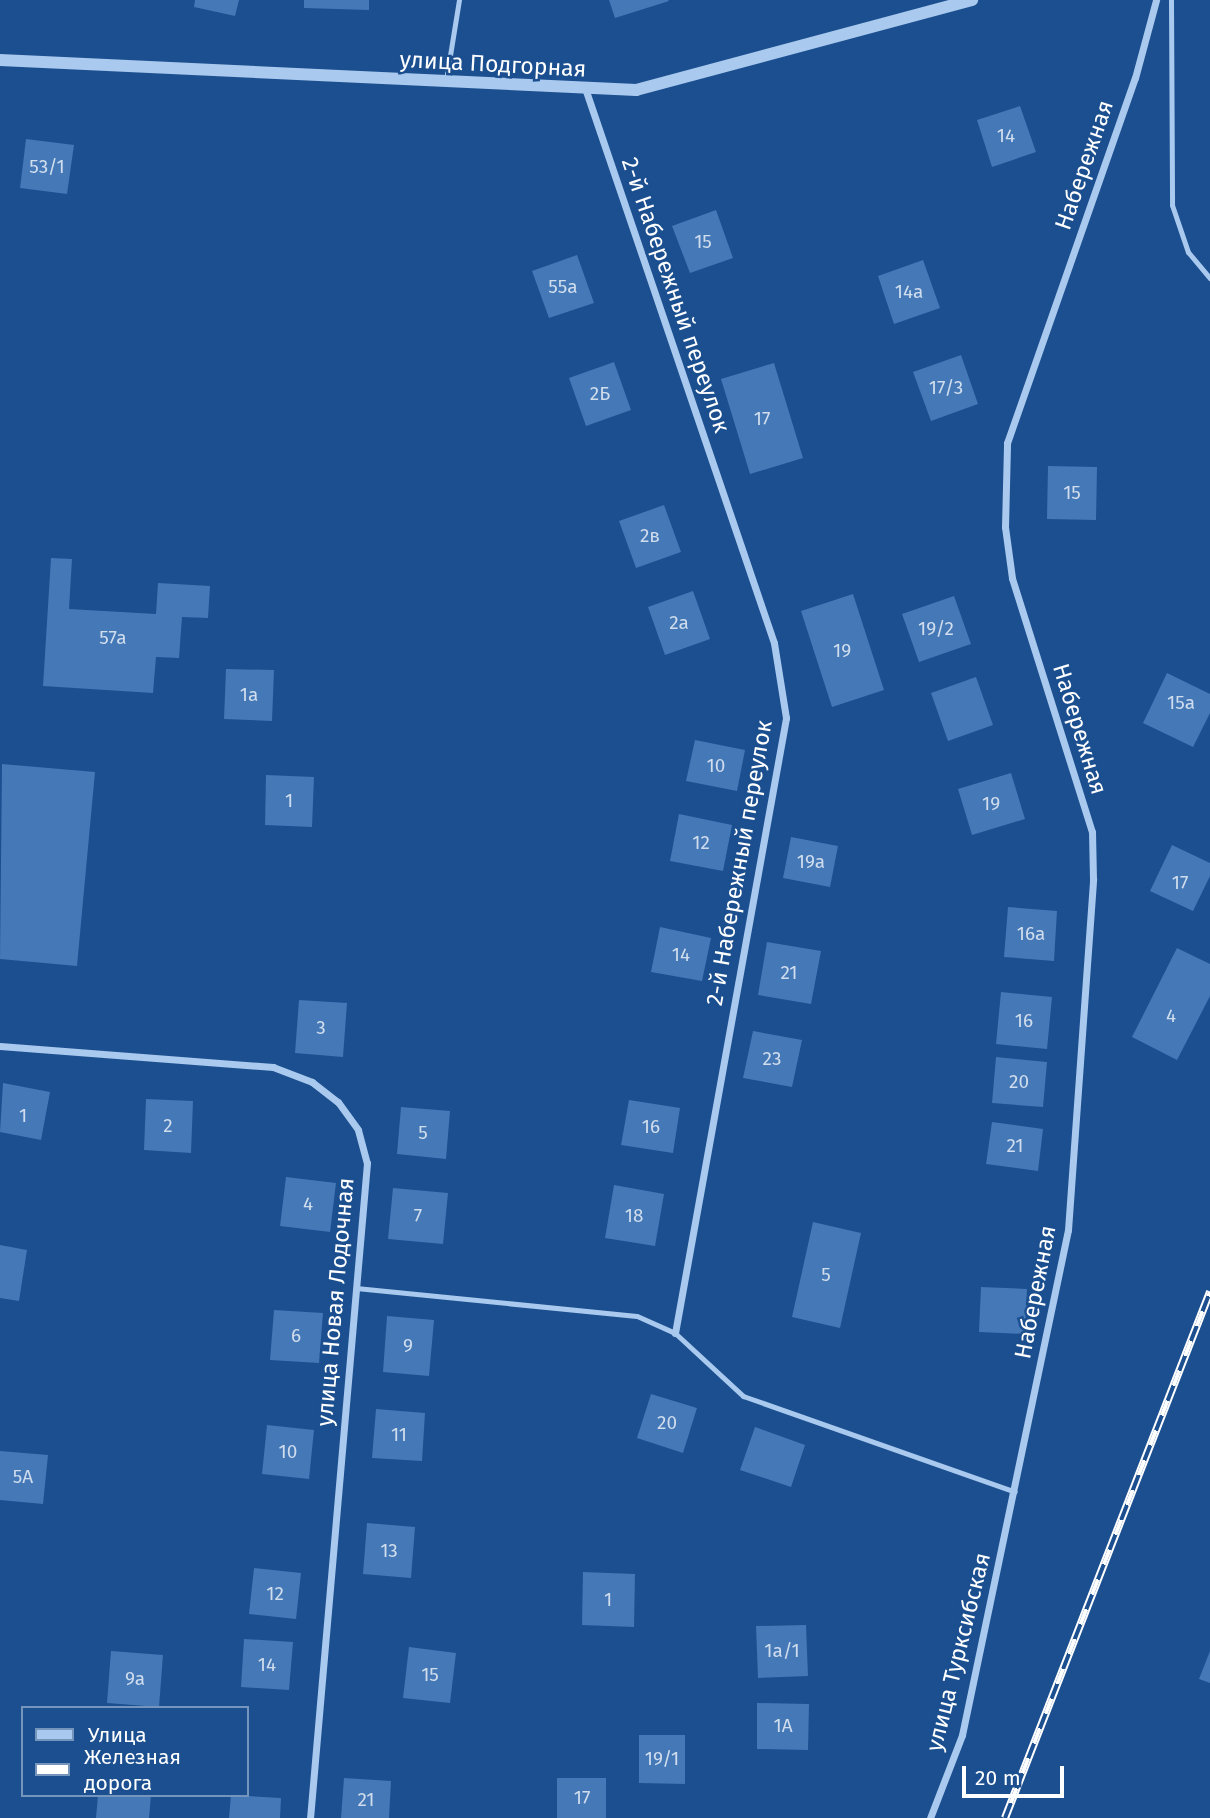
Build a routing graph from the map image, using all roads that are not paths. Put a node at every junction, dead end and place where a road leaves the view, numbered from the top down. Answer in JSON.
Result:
{"nodes":[{"id":1,"x":458,"y":0,"type":"edge"},
{"id":2,"x":972,"y":0,"type":"edge"},
{"id":3,"x":1156,"y":0,"type":"edge"},
{"id":4,"x":1171,"y":0,"type":"edge"},
{"id":5,"x":0,"y":60,"type":"edge"},
{"id":6,"x":445,"y":83,"type":"junction"},
{"id":7,"x":586,"y":91,"type":"junction"},
{"id":8,"x":1210,"y":278,"type":"edge"},
{"id":9,"x":0,"y":1046,"type":"edge"},
{"id":10,"x":356,"y":1288,"type":"junction"},
{"id":11,"x":674,"y":1333,"type":"junction"},
{"id":12,"x":1015,"y":1492,"type":"junction"},
{"id":13,"x":310,"y":1818,"type":"edge"},
{"id":14,"x":930,"y":1818,"type":"edge"}],
"edges":[{"from":1,"to":6,"type":"lane"},
{"from":2,"to":7,"type":"street","name":"улица Подгорная"},
{"from":3,"to":12,"type":"street","name":"Набережная"},
{"from":4,"to":8,"type":"lane"},
{"from":5,"to":6,"type":"street","name":"улица Подгорная"},
{"from":6,"to":7,"type":"street","name":"улица Подгорная"},
{"from":7,"to":11,"type":"street","name":"2-й Набережный переулок"},
{"from":9,"to":10,"type":"street","name":"улица Новая Лодочная"},
{"from":10,"to":11,"type":"lane"},
{"from":10,"to":13,"type":"street","name":"улица Новая Лодочная"},
{"from":11,"to":12,"type":"lane"},
{"from":12,"to":14,"type":"street","name":"улица Турксибская"}]}
